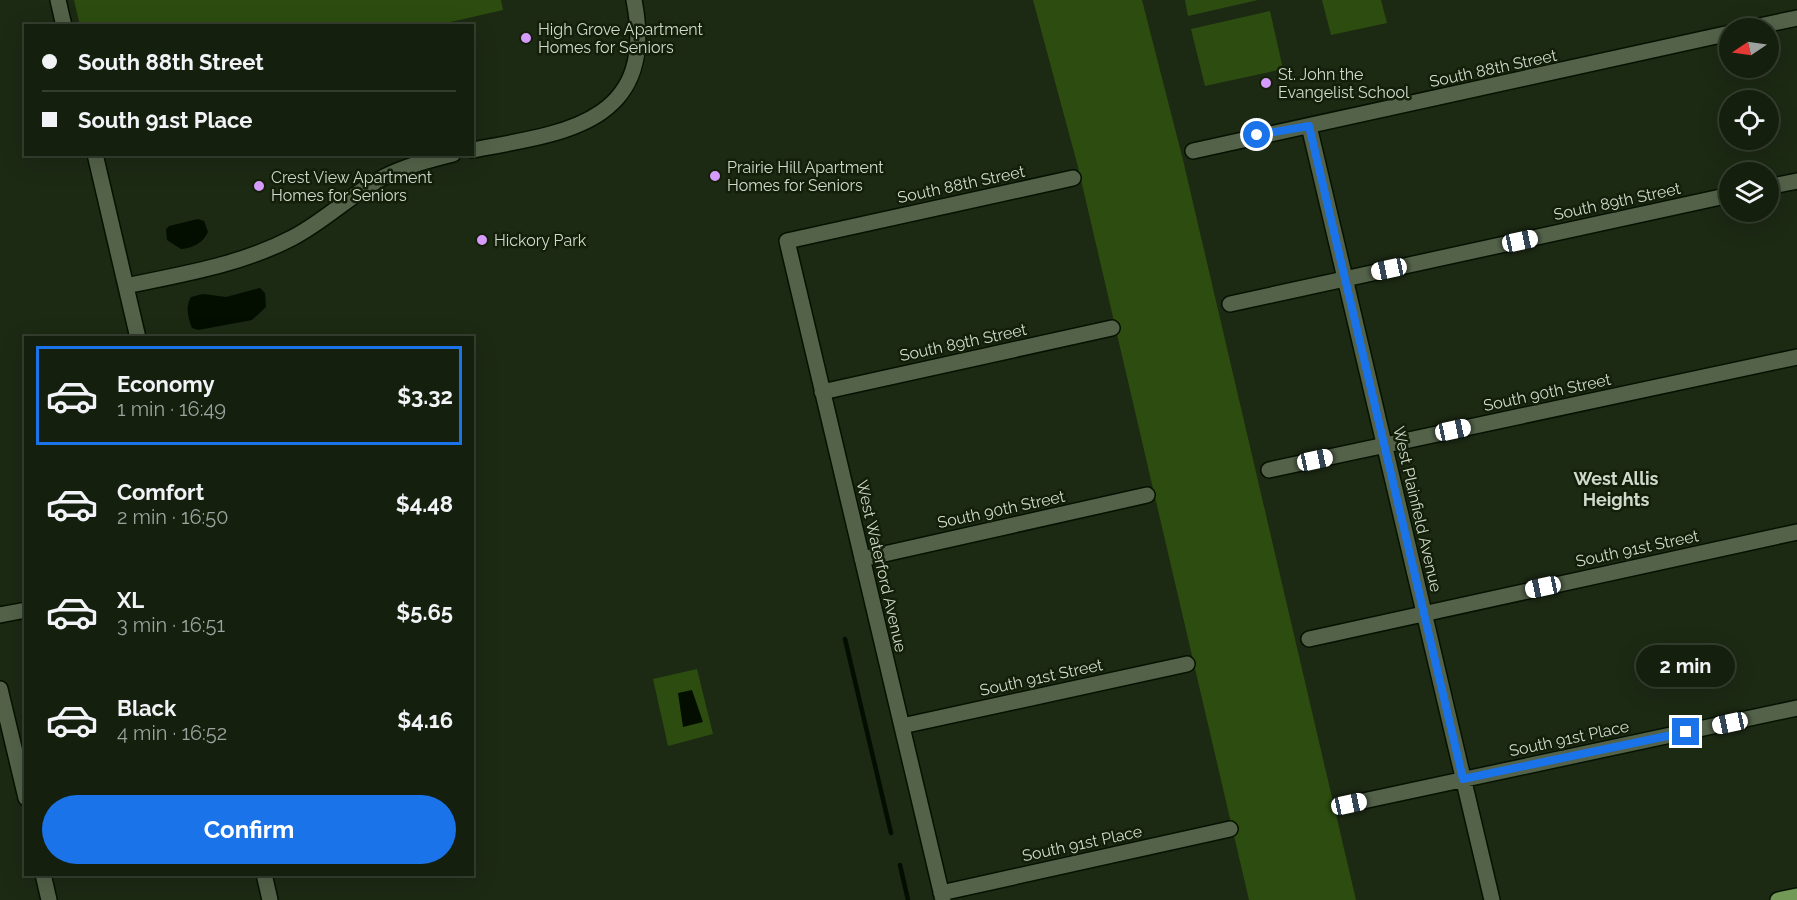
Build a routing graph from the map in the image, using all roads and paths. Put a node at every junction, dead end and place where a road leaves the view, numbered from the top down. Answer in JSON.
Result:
{"nodes":[{"id":1,"x":58,"y":0,"type":"edge"},
{"id":2,"x":634,"y":0,"type":"edge"},
{"id":3,"x":1797,"y":18,"type":"edge"},
{"id":4,"x":1779,"y":22,"type":"edge"},
{"id":5,"x":64,"y":24,"type":"edge"},
{"id":6,"x":1719,"y":35,"type":"edge"},
{"id":7,"x":1309,"y":126,"type":"junction"},
{"id":8,"x":474,"y":150,"type":"edge"},
{"id":9,"x":1193,"y":151,"type":"dead end"},
{"id":10,"x":95,"y":156,"type":"edge"},
{"id":11,"x":446,"y":156,"type":"edge"},
{"id":12,"x":1073,"y":178,"type":"dead end"},
{"id":13,"x":1797,"y":181,"type":"edge"},
{"id":14,"x":1779,"y":185,"type":"edge"},
{"id":15,"x":1719,"y":197,"type":"edge"},
{"id":16,"x":787,"y":241,"type":"joint"},
{"id":17,"x":1345,"y":279,"type":"junction"},
{"id":18,"x":126,"y":286,"type":"junction"},
{"id":19,"x":1230,"y":304,"type":"dead end"},
{"id":20,"x":1112,"y":328,"type":"dead end"},
{"id":21,"x":138,"y":336,"type":"edge"},
{"id":22,"x":1797,"y":357,"type":"edge"},
{"id":23,"x":822,"y":392,"type":"junction"},
{"id":24,"x":1384,"y":445,"type":"junction"},
{"id":25,"x":1269,"y":470,"type":"dead end"},
{"id":26,"x":1148,"y":495,"type":"dead end"},
{"id":27,"x":1797,"y":532,"type":"edge"},
{"id":28,"x":862,"y":559,"type":"junction"},
{"id":29,"x":24,"y":610,"type":"edge"},
{"id":30,"x":1423,"y":613,"type":"junction"},
{"id":31,"x":0,"y":615,"type":"edge"},
{"id":32,"x":1309,"y":639,"type":"dead end"},
{"id":33,"x":1187,"y":664,"type":"dead end"},
{"id":34,"x":0,"y":689,"type":"edge"},
{"id":35,"x":1797,"y":708,"type":"edge"},
{"id":36,"x":902,"y":726,"type":"junction"},
{"id":37,"x":1463,"y":779,"type":"junction"},
{"id":38,"x":24,"y":790,"type":"edge"},
{"id":39,"x":1349,"y":804,"type":"dead end"},
{"id":40,"x":1230,"y":829,"type":"dead end"},
{"id":41,"x":44,"y":876,"type":"edge"},
{"id":42,"x":264,"y":876,"type":"edge"},
{"id":43,"x":942,"y":896,"type":"edge"},
{"id":44,"x":1797,"y":896,"type":"edge"},
{"id":45,"x":50,"y":900,"type":"edge"},
{"id":46,"x":270,"y":900,"type":"edge"},
{"id":47,"x":1492,"y":900,"type":"edge"},
{"id":48,"x":1778,"y":900,"type":"edge"}],
"edges":[{"from":1,"to":5,"type":"street"},
{"from":2,"to":8,"type":"street"},
{"from":3,"to":4,"type":"street"},
{"from":6,"to":7,"type":"street","name":"South 88th Street"},
{"from":7,"to":9,"type":"street","name":"South 88th Street"},
{"from":7,"to":17,"type":"street","name":"West Plainfield Avenue"},
{"from":10,"to":18,"type":"street"},
{"from":11,"to":18,"type":"street"},
{"from":12,"to":16,"type":"street","name":"South 88th Street"},
{"from":13,"to":14,"type":"street"},
{"from":15,"to":17,"type":"street","name":"South 89th Street"},
{"from":16,"to":23,"type":"street","name":"West Waterford Avenue"},
{"from":17,"to":19,"type":"street","name":"South 89th Street"},
{"from":17,"to":24,"type":"street","name":"West Plainfield Avenue"},
{"from":18,"to":21,"type":"street"},
{"from":20,"to":23,"type":"street","name":"South 89th Street"},
{"from":22,"to":24,"type":"street","name":"South 90th Street"},
{"from":23,"to":28,"type":"street","name":"West Waterford Avenue"},
{"from":24,"to":25,"type":"street","name":"South 90th Street"},
{"from":24,"to":30,"type":"street","name":"West Plainfield Avenue"},
{"from":26,"to":28,"type":"street","name":"South 90th Street"},
{"from":27,"to":30,"type":"street","name":"South 91st Street"},
{"from":28,"to":36,"type":"street","name":"West Waterford Avenue"},
{"from":29,"to":31,"type":"street"},
{"from":30,"to":32,"type":"street","name":"South 91st Street"},
{"from":30,"to":37,"type":"street","name":"West Plainfield Avenue"},
{"from":33,"to":36,"type":"street","name":"South 91st Street"},
{"from":34,"to":38,"type":"street"},
{"from":35,"to":37,"type":"street","name":"South 91st Place"},
{"from":36,"to":43,"type":"street","name":"West Waterford Avenue"},
{"from":37,"to":39,"type":"street","name":"South 91st Place"},
{"from":37,"to":47,"type":"street","name":"West Plainfield Avenue"},
{"from":40,"to":43,"type":"street","name":"South 91st Place"},
{"from":41,"to":45,"type":"street"},
{"from":42,"to":46,"type":"street"},
{"from":44,"to":48,"type":"main road"}]}
